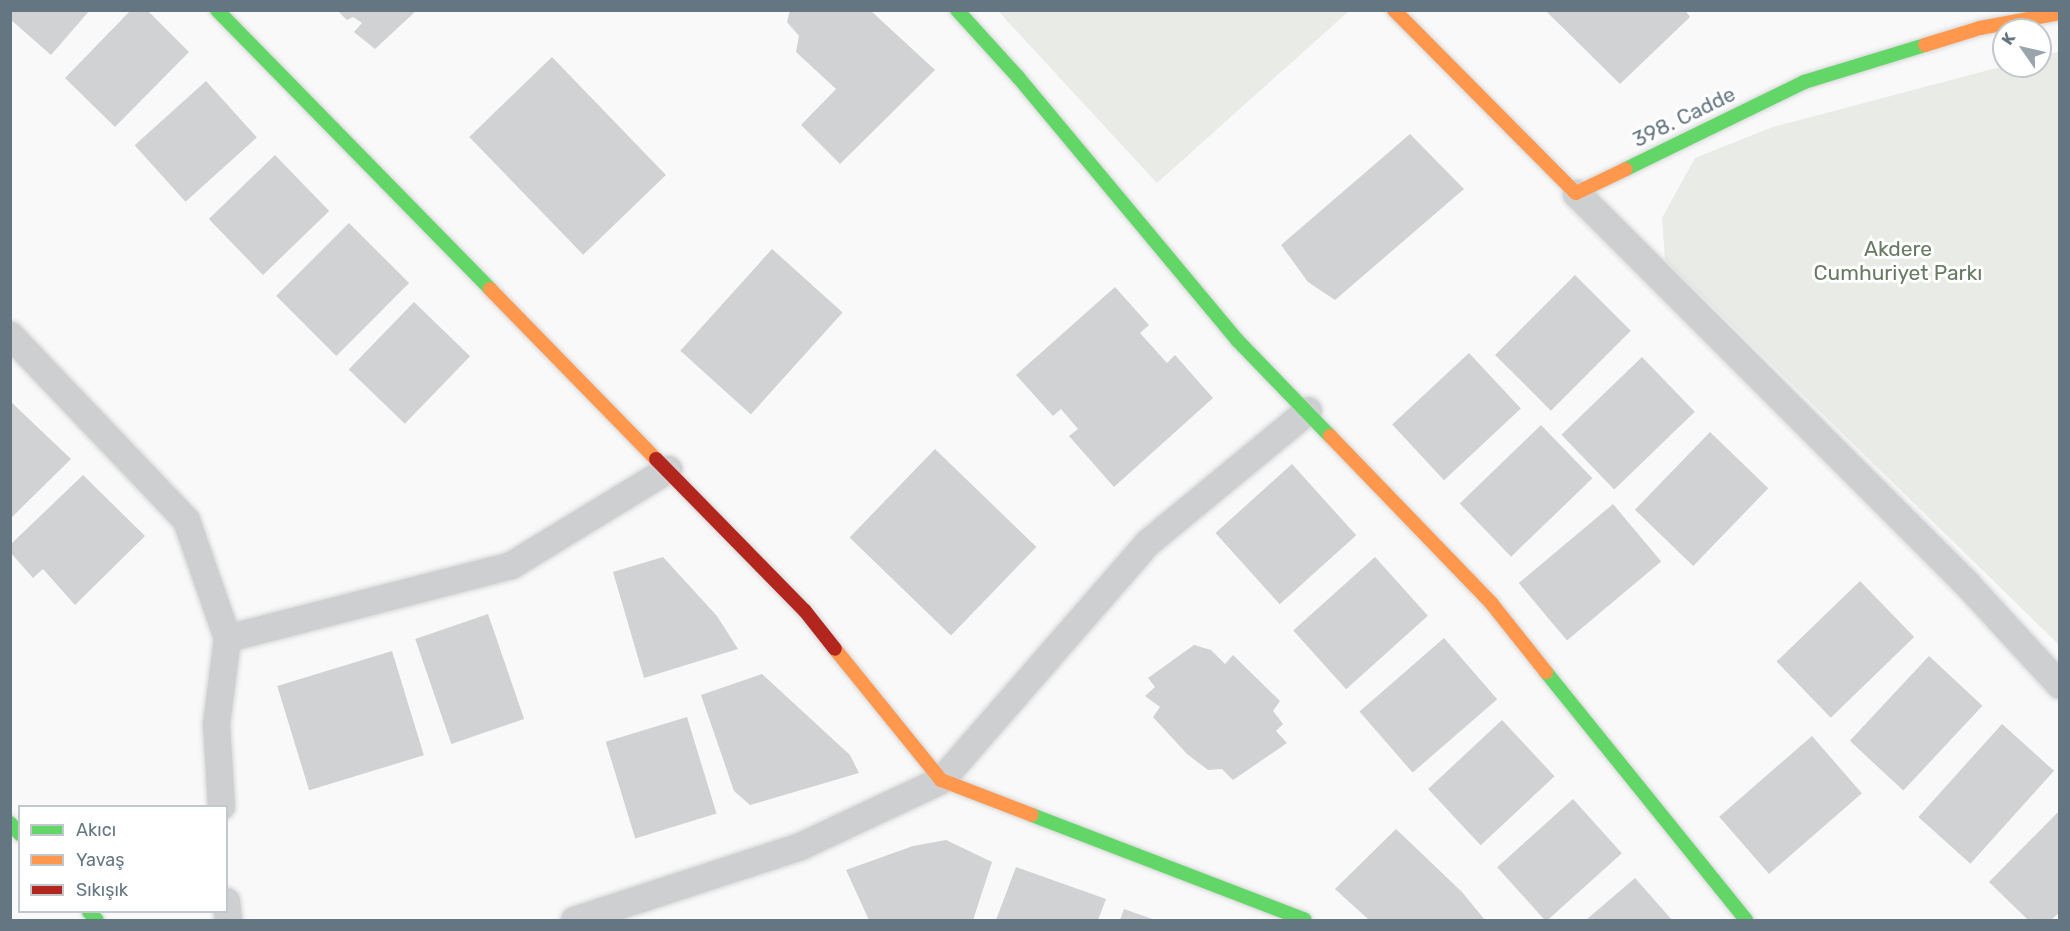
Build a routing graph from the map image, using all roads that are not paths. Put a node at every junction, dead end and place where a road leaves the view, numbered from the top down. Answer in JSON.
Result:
{"nodes":[{"id":1,"x":217,"y":10,"type":"edge"},
{"id":2,"x":957,"y":10,"type":"edge"},
{"id":3,"x":1394,"y":10,"type":"edge"},
{"id":4,"x":2060,"y":13,"type":"edge"},
{"id":5,"x":1576,"y":192,"type":"junction"},
{"id":6,"x":10,"y":335,"type":"edge"},
{"id":7,"x":1308,"y":410,"type":"junction"},
{"id":8,"x":668,"y":469,"type":"junction"},
{"id":9,"x":227,"y":638,"type":"junction"},
{"id":10,"x":2060,"y":685,"type":"edge"},
{"id":11,"x":941,"y":780,"type":"junction"},
{"id":12,"x":221,"y":805,"type":"edge"},
{"id":13,"x":574,"y":921,"type":"edge"},
{"id":14,"x":1305,"y":921,"type":"edge"},
{"id":15,"x":1746,"y":921,"type":"edge"}],
"edges":[{"from":1,"to":8,"type":"street"},
{"from":2,"to":7,"type":"street"},
{"from":3,"to":5,"type":"street"},
{"from":4,"to":5,"type":"street","name":"398. Cadde"},
{"from":5,"to":10,"type":"street"},
{"from":6,"to":9,"type":"street"},
{"from":7,"to":11,"type":"street"},
{"from":7,"to":15,"type":"street"},
{"from":8,"to":9,"type":"street"},
{"from":8,"to":11,"type":"street"},
{"from":9,"to":12,"type":"street"},
{"from":11,"to":13,"type":"street"},
{"from":11,"to":14,"type":"street"}]}
